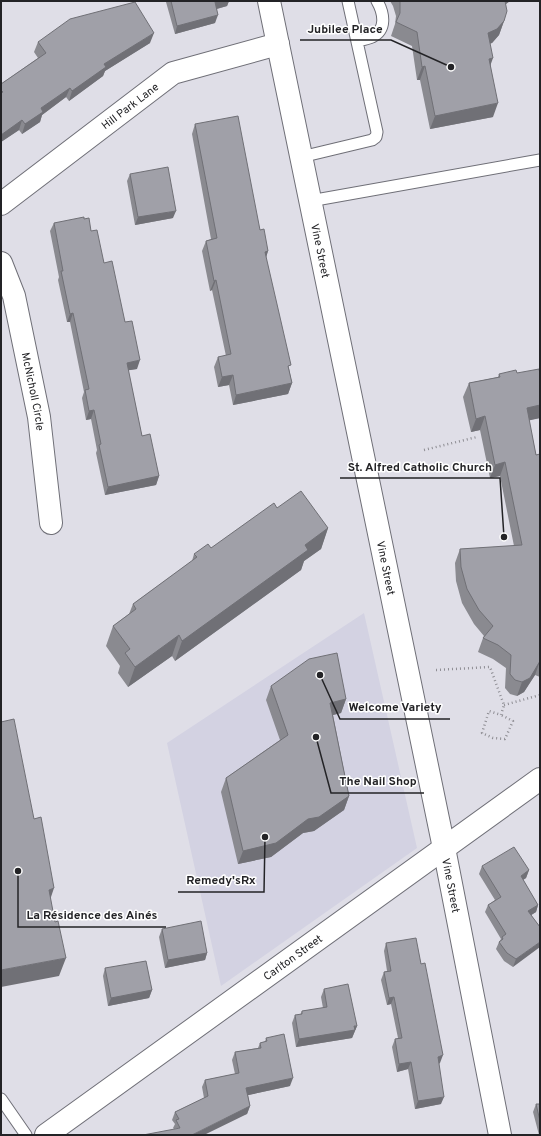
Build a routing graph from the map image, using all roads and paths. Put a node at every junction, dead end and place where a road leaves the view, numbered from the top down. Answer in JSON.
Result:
{"nodes":[{"id":1,"x":348,"y":1,"type":"edge"},
{"id":2,"x":377,"y":1,"type":"edge"},
{"id":3,"x":272,"y":2,"type":"edge"},
{"id":4,"x":357,"y":41,"type":"junction"},
{"id":5,"x":278,"y":44,"type":"junction"},
{"id":6,"x":301,"y":156,"type":"junction"},
{"id":7,"x":540,"y":160,"type":"edge"},
{"id":8,"x":310,"y":202,"type":"junction"},
{"id":9,"x":1,"y":204,"type":"edge"},
{"id":10,"x":1,"y":264,"type":"edge"},
{"id":11,"x":477,"y":437,"type":"edge"},
{"id":12,"x":424,"y":450,"type":"dead end"},
{"id":13,"x":51,"y":523,"type":"dead end"},
{"id":14,"x":436,"y":670,"type":"dead end"},
{"id":15,"x":540,"y":695,"type":"edge"},
{"id":16,"x":504,"y":705,"type":"junction"},
{"id":17,"x":501,"y":715,"type":"junction"},
{"id":18,"x":540,"y":779,"type":"edge"},
{"id":19,"x":444,"y":848,"type":"junction"},
{"id":20,"x":1,"y":1100,"type":"edge"},
{"id":21,"x":26,"y":1135,"type":"edge"},
{"id":22,"x":46,"y":1135,"type":"edge"},
{"id":23,"x":500,"y":1135,"type":"edge"}],
"edges":[{"from":1,"to":4,"type":"lane"},
{"from":2,"to":4,"type":"lane"},
{"from":3,"to":5,"type":"street","name":"Vine Street"},
{"from":4,"to":6,"type":"lane"},
{"from":5,"to":6,"type":"street","name":"Vine Street"},
{"from":5,"to":9,"type":"street","name":"Hill Park Lane"},
{"from":6,"to":8,"type":"street","name":"Vine Street"},
{"from":7,"to":8,"type":"lane"},
{"from":8,"to":19,"type":"street","name":"Vine Street"},
{"from":10,"to":13,"type":"street","name":"McNicholl Circle"},
{"from":11,"to":12,"type":"path"},
{"from":14,"to":16,"type":"path"},
{"from":15,"to":16,"type":"path"},
{"from":16,"to":17,"type":"path"},
{"from":17,"to":17,"type":"path"},
{"from":18,"to":19,"type":"street","name":"Carlton Street"},
{"from":19,"to":22,"type":"street","name":"Carlton Street"},
{"from":19,"to":23,"type":"street","name":"Vine Street"},
{"from":20,"to":21,"type":"lane"}]}
